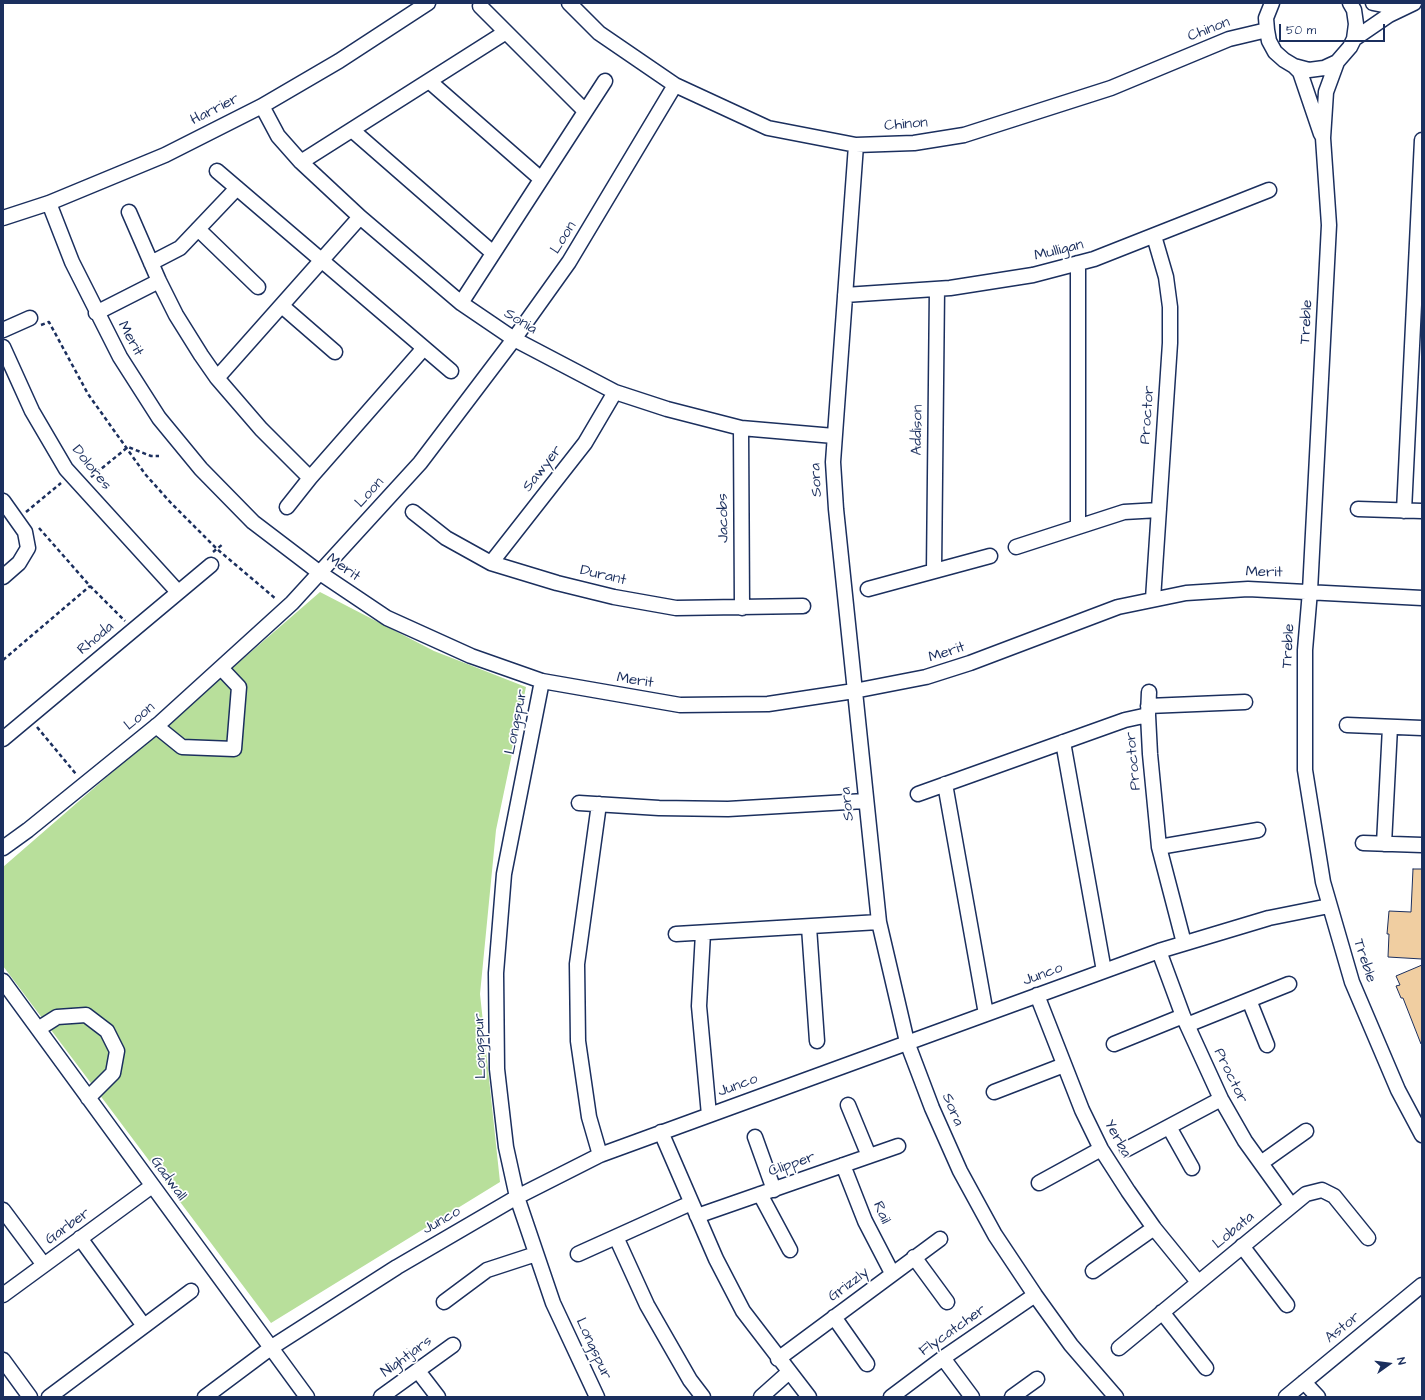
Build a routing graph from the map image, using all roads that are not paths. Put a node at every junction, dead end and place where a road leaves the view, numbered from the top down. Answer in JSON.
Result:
{"nodes":[{"id":1,"x":428,"y":3,"type":"edge"},
{"id":2,"x":568,"y":3,"type":"edge"},
{"id":3,"x":1272,"y":3,"type":"edge"},
{"id":4,"x":1350,"y":3,"type":"edge"},
{"id":5,"x":1373,"y":3,"type":"edge"},
{"id":6,"x":1413,"y":4,"type":"edge"},
{"id":7,"x":480,"y":6,"type":"dead end"},
{"id":8,"x":1267,"y":30,"type":"junction"},
{"id":9,"x":506,"y":32,"type":"junction"},
{"id":10,"x":1354,"y":39,"type":"junction"},
{"id":11,"x":1337,"y":62,"type":"junction"},
{"id":12,"x":1294,"y":66,"type":"junction"},
{"id":13,"x":429,"y":81,"type":"junction"},
{"id":14,"x":605,"y":81,"type":"dead end"},
{"id":15,"x":675,"y":85,"type":"junction"},
{"id":16,"x":262,"y":106,"type":"junction"},
{"id":17,"x":585,"y":111,"type":"junction"},
{"id":18,"x":352,"y":130,"type":"junction"},
{"id":19,"x":1323,"y":138,"type":"junction"},
{"id":20,"x":1422,"y":140,"type":"edge"},
{"id":21,"x":856,"y":145,"type":"junction"},
{"id":22,"x":301,"y":162,"type":"junction"},
{"id":23,"x":217,"y":171,"type":"dead end"},
{"id":24,"x":541,"y":180,"type":"junction"},
{"id":25,"x":237,"y":188,"type":"junction"},
{"id":26,"x":1269,"y":190,"type":"dead end"},
{"id":27,"x":49,"y":203,"type":"junction"},
{"id":28,"x":129,"y":212,"type":"dead end"},
{"id":29,"x":360,"y":217,"type":"junction"},
{"id":30,"x":3,"y":218,"type":"edge"},
{"id":31,"x":1420,"y":226,"type":"edge"},
{"id":32,"x":198,"y":228,"type":"junction"},
{"id":33,"x":1154,"y":236,"type":"junction"},
{"id":34,"x":493,"y":253,"type":"junction"},
{"id":35,"x":322,"y":260,"type":"junction"},
{"id":36,"x":150,"y":263,"type":"junction"},
{"id":37,"x":1078,"y":263,"type":"junction"},
{"id":38,"x":158,"y":281,"type":"junction"},
{"id":39,"x":258,"y":287,"type":"dead end"},
{"id":40,"x":937,"y":289,"type":"junction"},
{"id":41,"x":845,"y":295,"type":"junction"},
{"id":42,"x":461,"y":303,"type":"junction"},
{"id":43,"x":282,"y":306,"type":"junction"},
{"id":44,"x":96,"y":313,"type":"junction"},
{"id":45,"x":30,"y":318,"type":"road end"},
{"id":46,"x":3,"y":330,"type":"edge"},
{"id":47,"x":514,"y":339,"type":"junction"},
{"id":48,"x":3,"y":347,"type":"edge"},
{"id":49,"x":424,"y":348,"type":"junction"},
{"id":50,"x":335,"y":352,"type":"dead end"},
{"id":51,"x":451,"y":371,"type":"dead end"},
{"id":52,"x":217,"y":378,"type":"junction"},
{"id":53,"x":1416,"y":381,"type":"edge"},
{"id":54,"x":615,"y":392,"type":"junction"},
{"id":55,"x":740,"y":428,"type":"junction"},
{"id":56,"x":834,"y":436,"type":"junction"},
{"id":57,"x":310,"y":478,"type":"junction"},
{"id":58,"x":3,"y":501,"type":"edge"},
{"id":59,"x":287,"y":508,"type":"dead end"},
{"id":60,"x":1358,"y":509,"type":"dead end"},
{"id":61,"x":1159,"y":510,"type":"junction"},
{"id":62,"x":1404,"y":511,"type":"junction"},
{"id":63,"x":413,"y":512,"type":"dead end"},
{"id":64,"x":1422,"y":512,"type":"edge"},
{"id":65,"x":1078,"y":527,"type":"junction"},
{"id":66,"x":1016,"y":547,"type":"dead end"},
{"id":67,"x":990,"y":556,"type":"dead end"},
{"id":68,"x":491,"y":563,"type":"junction"},
{"id":69,"x":211,"y":565,"type":"dead end"},
{"id":70,"x":934,"y":571,"type":"junction"},
{"id":71,"x":320,"y":573,"type":"junction"},
{"id":72,"x":3,"y":577,"type":"edge"},
{"id":73,"x":868,"y":590,"type":"dead end"},
{"id":74,"x":1310,"y":591,"type":"junction"},
{"id":75,"x":178,"y":592,"type":"junction"},
{"id":76,"x":1422,"y":598,"type":"edge"},
{"id":77,"x":1153,"y":599,"type":"junction"},
{"id":78,"x":803,"y":606,"type":"dead end"},
{"id":79,"x":742,"y":608,"type":"junction"},
{"id":80,"x":221,"y":668,"type":"junction"},
{"id":81,"x":542,"y":681,"type":"junction"},
{"id":82,"x":854,"y":691,"type":"junction"},
{"id":83,"x":1245,"y":702,"type":"dead end"},
{"id":84,"x":1148,"y":704,"type":"junction"},
{"id":85,"x":1347,"y":725,"type":"dead end"},
{"id":86,"x":156,"y":726,"type":"junction"},
{"id":87,"x":1390,"y":727,"type":"junction"},
{"id":88,"x":1422,"y":728,"type":"edge"},
{"id":89,"x":3,"y":739,"type":"edge"},
{"id":90,"x":1063,"y":742,"type":"junction"},
{"id":91,"x":945,"y":784,"type":"junction"},
{"id":92,"x":918,"y":794,"type":"dead end"},
{"id":93,"x":865,"y":802,"type":"junction"},
{"id":94,"x":579,"y":803,"type":"dead end"},
{"id":95,"x":599,"y":804,"type":"junction"},
{"id":96,"x":1258,"y":830,"type":"dead end"},
{"id":97,"x":1363,"y":843,"type":"dead end"},
{"id":98,"x":1384,"y":844,"type":"junction"},
{"id":99,"x":1422,"y":845,"type":"edge"},
{"id":100,"x":1160,"y":847,"type":"junction"},
{"id":101,"x":3,"y":848,"type":"edge"},
{"id":102,"x":1329,"y":906,"type":"junction"},
{"id":103,"x":879,"y":922,"type":"junction"},
{"id":104,"x":809,"y":927,"type":"junction"},
{"id":105,"x":703,"y":933,"type":"junction"},
{"id":106,"x":676,"y":934,"type":"dead end"},
{"id":107,"x":1184,"y":943,"type":"junction"},
{"id":108,"x":1159,"y":951,"type":"junction"},
{"id":109,"x":1104,"y":971,"type":"junction"},
{"id":110,"x":3,"y":981,"type":"edge"},
{"id":111,"x":1289,"y":984,"type":"dead end"},
{"id":112,"x":1037,"y":995,"type":"junction"},
{"id":113,"x":1249,"y":1000,"type":"junction"},
{"id":114,"x":986,"y":1014,"type":"junction"},
{"id":115,"x":1185,"y":1020,"type":"junction"},
{"id":116,"x":38,"y":1029,"type":"junction"},
{"id":117,"x":817,"y":1041,"type":"dead end"},
{"id":118,"x":907,"y":1042,"type":"junction"},
{"id":119,"x":1114,"y":1044,"type":"dead end"},
{"id":120,"x":1267,"y":1045,"type":"dead end"},
{"id":121,"x":1064,"y":1065,"type":"junction"},
{"id":122,"x":994,"y":1092,"type":"dead end"},
{"id":123,"x":88,"y":1098,"type":"junction"},
{"id":124,"x":1221,"y":1099,"type":"junction"},
{"id":125,"x":848,"y":1105,"type":"dead end"},
{"id":126,"x":709,"y":1115,"type":"junction"},
{"id":127,"x":1169,"y":1127,"type":"junction"},
{"id":128,"x":1306,"y":1131,"type":"dead end"},
{"id":129,"x":661,"y":1132,"type":"junction"},
{"id":130,"x":1422,"y":1135,"type":"edge"},
{"id":131,"x":755,"y":1136,"type":"dead end"},
{"id":132,"x":898,"y":1146,"type":"dead end"},
{"id":133,"x":1101,"y":1149,"type":"junction"},
{"id":134,"x":1127,"y":1149,"type":"dead end"},
{"id":135,"x":600,"y":1155,"type":"junction"},
{"id":136,"x":869,"y":1156,"type":"junction"},
{"id":137,"x":1261,"y":1163,"type":"junction"},
{"id":138,"x":843,"y":1165,"type":"junction"},
{"id":139,"x":1192,"y":1168,"type":"dead end"},
{"id":140,"x":1039,"y":1183,"type":"dead end"},
{"id":141,"x":152,"y":1186,"type":"junction"},
{"id":142,"x":774,"y":1190,"type":"junction"},
{"id":143,"x":760,"y":1194,"type":"junction"},
{"id":144,"x":517,"y":1197,"type":"junction"},
{"id":145,"x":691,"y":1203,"type":"junction"},
{"id":146,"x":1291,"y":1205,"type":"junction"},
{"id":147,"x":3,"y":1210,"type":"edge"},
{"id":148,"x":698,"y":1216,"type":"junction"},
{"id":149,"x":1154,"y":1228,"type":"junction"},
{"id":150,"x":616,"y":1237,"type":"junction"},
{"id":151,"x":80,"y":1238,"type":"junction"},
{"id":152,"x":1368,"y":1238,"type":"dead end"},
{"id":153,"x":940,"y":1239,"type":"dead end"},
{"id":154,"x":1242,"y":1246,"type":"junction"},
{"id":155,"x":790,"y":1250,"type":"dead end"},
{"id":156,"x":536,"y":1254,"type":"junction"},
{"id":157,"x":578,"y":1254,"type":"dead end"},
{"id":158,"x":914,"y":1257,"type":"junction"},
{"id":159,"x":44,"y":1265,"type":"junction"},
{"id":160,"x":1093,"y":1271,"type":"dead end"},
{"id":161,"x":892,"y":1273,"type":"junction"},
{"id":162,"x":1198,"y":1282,"type":"junction"},
{"id":163,"x":1422,"y":1286,"type":"edge"},
{"id":164,"x":191,"y":1291,"type":"dead end"},
{"id":165,"x":3,"y":1295,"type":"edge"},
{"id":166,"x":1035,"y":1295,"type":"junction"},
{"id":167,"x":444,"y":1302,"type":"dead end"},
{"id":168,"x":947,"y":1302,"type":"dead end"},
{"id":169,"x":1287,"y":1306,"type":"dead end"},
{"id":170,"x":1162,"y":1312,"type":"junction"},
{"id":171,"x":834,"y":1317,"type":"junction"},
{"id":172,"x":144,"y":1326,"type":"junction"},
{"id":173,"x":453,"y":1345,"type":"dead end"},
{"id":174,"x":272,"y":1347,"type":"junction"},
{"id":175,"x":1119,"y":1348,"type":"dead end"},
{"id":176,"x":943,"y":1358,"type":"junction"},
{"id":177,"x":778,"y":1359,"type":"junction"},
{"id":178,"x":3,"y":1360,"type":"edge"},
{"id":179,"x":867,"y":1364,"type":"dead end"},
{"id":180,"x":1206,"y":1368,"type":"dead end"},
{"id":181,"x":418,"y":1370,"type":"junction"},
{"id":182,"x":788,"y":1372,"type":"junction"},
{"id":183,"x":1037,"y":1379,"type":"dead end"},
{"id":184,"x":1304,"y":1382,"type":"junction"},
{"id":185,"x":30,"y":1397,"type":"edge"},
{"id":186,"x":49,"y":1397,"type":"edge"},
{"id":187,"x":205,"y":1397,"type":"edge"},
{"id":188,"x":307,"y":1397,"type":"edge"},
{"id":189,"x":381,"y":1397,"type":"edge"},
{"id":190,"x":438,"y":1397,"type":"edge"},
{"id":191,"x":597,"y":1397,"type":"edge"},
{"id":192,"x":703,"y":1397,"type":"edge"},
{"id":193,"x":761,"y":1397,"type":"edge"},
{"id":194,"x":809,"y":1397,"type":"edge"},
{"id":195,"x":891,"y":1397,"type":"edge"},
{"id":196,"x":972,"y":1397,"type":"edge"},
{"id":197,"x":1012,"y":1397,"type":"edge"},
{"id":198,"x":1116,"y":1397,"type":"edge"},
{"id":199,"x":1286,"y":1397,"type":"edge"},
{"id":200,"x":1318,"y":1397,"type":"edge"}],
"edges":[{"from":1,"to":16,"type":"street","name":"Harrier"},
{"from":2,"to":15,"type":"street","name":"Chinon"},
{"from":3,"to":8,"type":"street"},
{"from":4,"to":10,"type":"street"},
{"from":5,"to":6,"type":"street"},
{"from":6,"to":10,"type":"street"},
{"from":7,"to":9,"type":"street"},
{"from":8,"to":12,"type":"street"},
{"from":8,"to":21,"type":"street","name":"Chinon"},
{"from":9,"to":13,"type":"street"},
{"from":9,"to":17,"type":"street"},
{"from":10,"to":11,"type":"street"},
{"from":11,"to":12,"type":"street"},
{"from":11,"to":19,"type":"street","name":"Treble"},
{"from":12,"to":19,"type":"street","name":"Treble"},
{"from":13,"to":18,"type":"street"},
{"from":13,"to":24,"type":"street"},
{"from":14,"to":17,"type":"street"},
{"from":15,"to":21,"type":"street","name":"Chinon"},
{"from":15,"to":47,"type":"street","name":"Loon"},
{"from":16,"to":22,"type":"street","name":"Sonia"},
{"from":16,"to":27,"type":"street","name":"Harrier"},
{"from":17,"to":24,"type":"street"},
{"from":18,"to":22,"type":"street"},
{"from":18,"to":34,"type":"street"},
{"from":19,"to":74,"type":"street","name":"Treble"},
{"from":20,"to":31,"type":"street"},
{"from":21,"to":41,"type":"street","name":"Sora"},
{"from":22,"to":29,"type":"street","name":"Sonia"},
{"from":23,"to":25,"type":"street"},
{"from":24,"to":34,"type":"street"},
{"from":25,"to":32,"type":"street"},
{"from":25,"to":35,"type":"street"},
{"from":26,"to":33,"type":"street","name":"Mulligan"},
{"from":27,"to":30,"type":"street","name":"Harrier"},
{"from":27,"to":44,"type":"street","name":"Merit"},
{"from":28,"to":36,"type":"street"},
{"from":29,"to":35,"type":"street"},
{"from":29,"to":42,"type":"street","name":"Sonia"},
{"from":31,"to":53,"type":"street"},
{"from":32,"to":36,"type":"street"},
{"from":32,"to":39,"type":"street"},
{"from":33,"to":37,"type":"street","name":"Mulligan"},
{"from":33,"to":61,"type":"street","name":"Proctor"},
{"from":34,"to":42,"type":"street"},
{"from":35,"to":43,"type":"street"},
{"from":35,"to":49,"type":"street"},
{"from":36,"to":38,"type":"street"},
{"from":37,"to":40,"type":"street","name":"Mulligan"},
{"from":37,"to":65,"type":"street"},
{"from":38,"to":44,"type":"street"},
{"from":38,"to":52,"type":"street"},
{"from":40,"to":41,"type":"street","name":"Mulligan"},
{"from":40,"to":70,"type":"street","name":"Addison"},
{"from":41,"to":56,"type":"street","name":"Sora"},
{"from":42,"to":47,"type":"street","name":"Sonia"},
{"from":43,"to":50,"type":"street"},
{"from":43,"to":52,"type":"street"},
{"from":44,"to":71,"type":"street","name":"Merit"},
{"from":45,"to":46,"type":"street"},
{"from":47,"to":54,"type":"street","name":"Sonia"},
{"from":47,"to":71,"type":"street","name":"Loon"},
{"from":48,"to":75,"type":"street","name":"Dolores"},
{"from":49,"to":51,"type":"street"},
{"from":49,"to":57,"type":"street"},
{"from":52,"to":57,"type":"street"},
{"from":53,"to":62,"type":"street"},
{"from":54,"to":55,"type":"street","name":"Sonia"},
{"from":54,"to":68,"type":"street","name":"Sawyer"},
{"from":55,"to":56,"type":"street","name":"Sonia"},
{"from":55,"to":79,"type":"street","name":"Jacobs"},
{"from":56,"to":82,"type":"street","name":"Sora"},
{"from":57,"to":59,"type":"street"},
{"from":58,"to":72,"type":"street"},
{"from":60,"to":62,"type":"street"},
{"from":61,"to":65,"type":"street"},
{"from":61,"to":77,"type":"street","name":"Proctor"},
{"from":62,"to":64,"type":"street"},
{"from":63,"to":68,"type":"street","name":"Durant"},
{"from":65,"to":66,"type":"street"},
{"from":67,"to":70,"type":"street"},
{"from":68,"to":79,"type":"street","name":"Durant"},
{"from":69,"to":75,"type":"street","name":"Rhoda"},
{"from":70,"to":73,"type":"street"},
{"from":71,"to":80,"type":"street","name":"Loon"},
{"from":71,"to":81,"type":"street","name":"Merit"},
{"from":74,"to":76,"type":"street","name":"Merit"},
{"from":74,"to":77,"type":"street","name":"Merit"},
{"from":74,"to":102,"type":"street","name":"Treble"},
{"from":75,"to":89,"type":"street","name":"Rhoda"},
{"from":77,"to":82,"type":"street","name":"Merit"},
{"from":78,"to":79,"type":"street","name":"Durant"},
{"from":80,"to":86,"type":"street","name":"Loon"},
{"from":80,"to":86,"type":"street"},
{"from":81,"to":82,"type":"street","name":"Merit"},
{"from":81,"to":144,"type":"street","name":"Longspur"},
{"from":82,"to":93,"type":"street","name":"Sora"},
{"from":83,"to":84,"type":"street"},
{"from":84,"to":90,"type":"street"},
{"from":84,"to":100,"type":"street","name":"Proctor"},
{"from":85,"to":87,"type":"street"},
{"from":86,"to":101,"type":"street","name":"Loon"},
{"from":87,"to":88,"type":"street"},
{"from":87,"to":98,"type":"street"},
{"from":90,"to":91,"type":"street"},
{"from":90,"to":109,"type":"street"},
{"from":91,"to":92,"type":"street"},
{"from":91,"to":114,"type":"street"},
{"from":93,"to":95,"type":"street"},
{"from":93,"to":103,"type":"street","name":"Sora"},
{"from":94,"to":95,"type":"street"},
{"from":95,"to":135,"type":"street"},
{"from":96,"to":100,"type":"street"},
{"from":97,"to":98,"type":"street"},
{"from":98,"to":99,"type":"street"},
{"from":100,"to":107,"type":"street","name":"Proctor"},
{"from":102,"to":107,"type":"street","name":"Junco"},
{"from":102,"to":130,"type":"street","name":"Treble"},
{"from":103,"to":104,"type":"street"},
{"from":103,"to":118,"type":"street","name":"Sora"},
{"from":104,"to":105,"type":"street"},
{"from":104,"to":117,"type":"street"},
{"from":105,"to":106,"type":"street"},
{"from":105,"to":126,"type":"street"},
{"from":107,"to":108,"type":"street","name":"Junco"},
{"from":108,"to":109,"type":"street","name":"Junco"},
{"from":108,"to":115,"type":"street","name":"Proctor"},
{"from":109,"to":112,"type":"street","name":"Junco"},
{"from":110,"to":116,"type":"street","name":"Gadwall"},
{"from":111,"to":113,"type":"street"},
{"from":112,"to":114,"type":"street","name":"Junco"},
{"from":112,"to":121,"type":"street","name":"Yerba"},
{"from":113,"to":115,"type":"street"},
{"from":113,"to":120,"type":"street"},
{"from":114,"to":118,"type":"street","name":"Junco"},
{"from":115,"to":119,"type":"street"},
{"from":115,"to":124,"type":"street","name":"Proctor"},
{"from":116,"to":123,"type":"street","name":"Gadwall"},
{"from":116,"to":123,"type":"street"},
{"from":118,"to":126,"type":"street","name":"Junco"},
{"from":118,"to":166,"type":"street","name":"Sora"},
{"from":121,"to":122,"type":"street"},
{"from":121,"to":133,"type":"street","name":"Yerba"},
{"from":123,"to":141,"type":"street","name":"Gadwall"},
{"from":124,"to":127,"type":"street"},
{"from":124,"to":137,"type":"street","name":"Proctor"},
{"from":125,"to":136,"type":"street"},
{"from":126,"to":129,"type":"street","name":"Junco"},
{"from":127,"to":134,"type":"street"},
{"from":127,"to":139,"type":"street"},
{"from":128,"to":137,"type":"street"},
{"from":129,"to":135,"type":"street","name":"Junco"},
{"from":129,"to":145,"type":"street"},
{"from":131,"to":142,"type":"street"},
{"from":132,"to":136,"type":"street","name":"Clipper"},
{"from":133,"to":140,"type":"street"},
{"from":133,"to":149,"type":"street","name":"Yerba"},
{"from":135,"to":144,"type":"street","name":"Junco"},
{"from":136,"to":138,"type":"street","name":"Clipper"},
{"from":137,"to":146,"type":"street","name":"Proctor"},
{"from":138,"to":142,"type":"street","name":"Clipper"},
{"from":138,"to":161,"type":"street","name":"Rail"},
{"from":141,"to":151,"type":"street","name":"Garber"},
{"from":141,"to":174,"type":"street","name":"Gadwall"},
{"from":142,"to":143,"type":"street","name":"Clipper"},
{"from":143,"to":148,"type":"street","name":"Clipper"},
{"from":143,"to":155,"type":"street"},
{"from":144,"to":156,"type":"street","name":"Longspur"},
{"from":144,"to":174,"type":"street","name":"Junco"},
{"from":145,"to":148,"type":"street"},
{"from":145,"to":150,"type":"street"},
{"from":146,"to":152,"type":"street","name":"Lobata"},
{"from":146,"to":154,"type":"street","name":"Lobata"},
{"from":147,"to":159,"type":"street"},
{"from":148,"to":177,"type":"street"},
{"from":149,"to":160,"type":"street"},
{"from":149,"to":162,"type":"street","name":"Yerba"},
{"from":150,"to":157,"type":"street"},
{"from":150,"to":192,"type":"street"},
{"from":151,"to":159,"type":"street","name":"Garber"},
{"from":151,"to":172,"type":"street"},
{"from":153,"to":158,"type":"street","name":"Grizzly"},
{"from":154,"to":162,"type":"street","name":"Lobata"},
{"from":154,"to":169,"type":"street"},
{"from":156,"to":167,"type":"street"},
{"from":156,"to":191,"type":"street","name":"Longspur"},
{"from":158,"to":161,"type":"street","name":"Grizzly"},
{"from":158,"to":168,"type":"street"},
{"from":159,"to":165,"type":"street","name":"Garber"},
{"from":161,"to":171,"type":"street","name":"Grizzly"},
{"from":162,"to":170,"type":"street","name":"Lobata"},
{"from":163,"to":184,"type":"street","name":"Astor"},
{"from":164,"to":172,"type":"street"},
{"from":166,"to":176,"type":"street","name":"Flycatcher"},
{"from":166,"to":198,"type":"street","name":"Sora"},
{"from":170,"to":175,"type":"street","name":"Lobata"},
{"from":170,"to":180,"type":"street"},
{"from":171,"to":177,"type":"street","name":"Grizzly"},
{"from":171,"to":179,"type":"street"},
{"from":172,"to":186,"type":"street"},
{"from":173,"to":181,"type":"street","name":"Nightjars"},
{"from":174,"to":187,"type":"street","name":"Junco"},
{"from":174,"to":188,"type":"street","name":"Gadwall"},
{"from":176,"to":195,"type":"street","name":"Flycatcher"},
{"from":176,"to":196,"type":"street"},
{"from":177,"to":182,"type":"street"},
{"from":178,"to":185,"type":"street"},
{"from":181,"to":189,"type":"street","name":"Nightjars"},
{"from":181,"to":190,"type":"street"},
{"from":182,"to":193,"type":"street"},
{"from":182,"to":194,"type":"street"},
{"from":183,"to":197,"type":"street"},
{"from":184,"to":199,"type":"street","name":"Astor"},
{"from":184,"to":200,"type":"street"}]}
